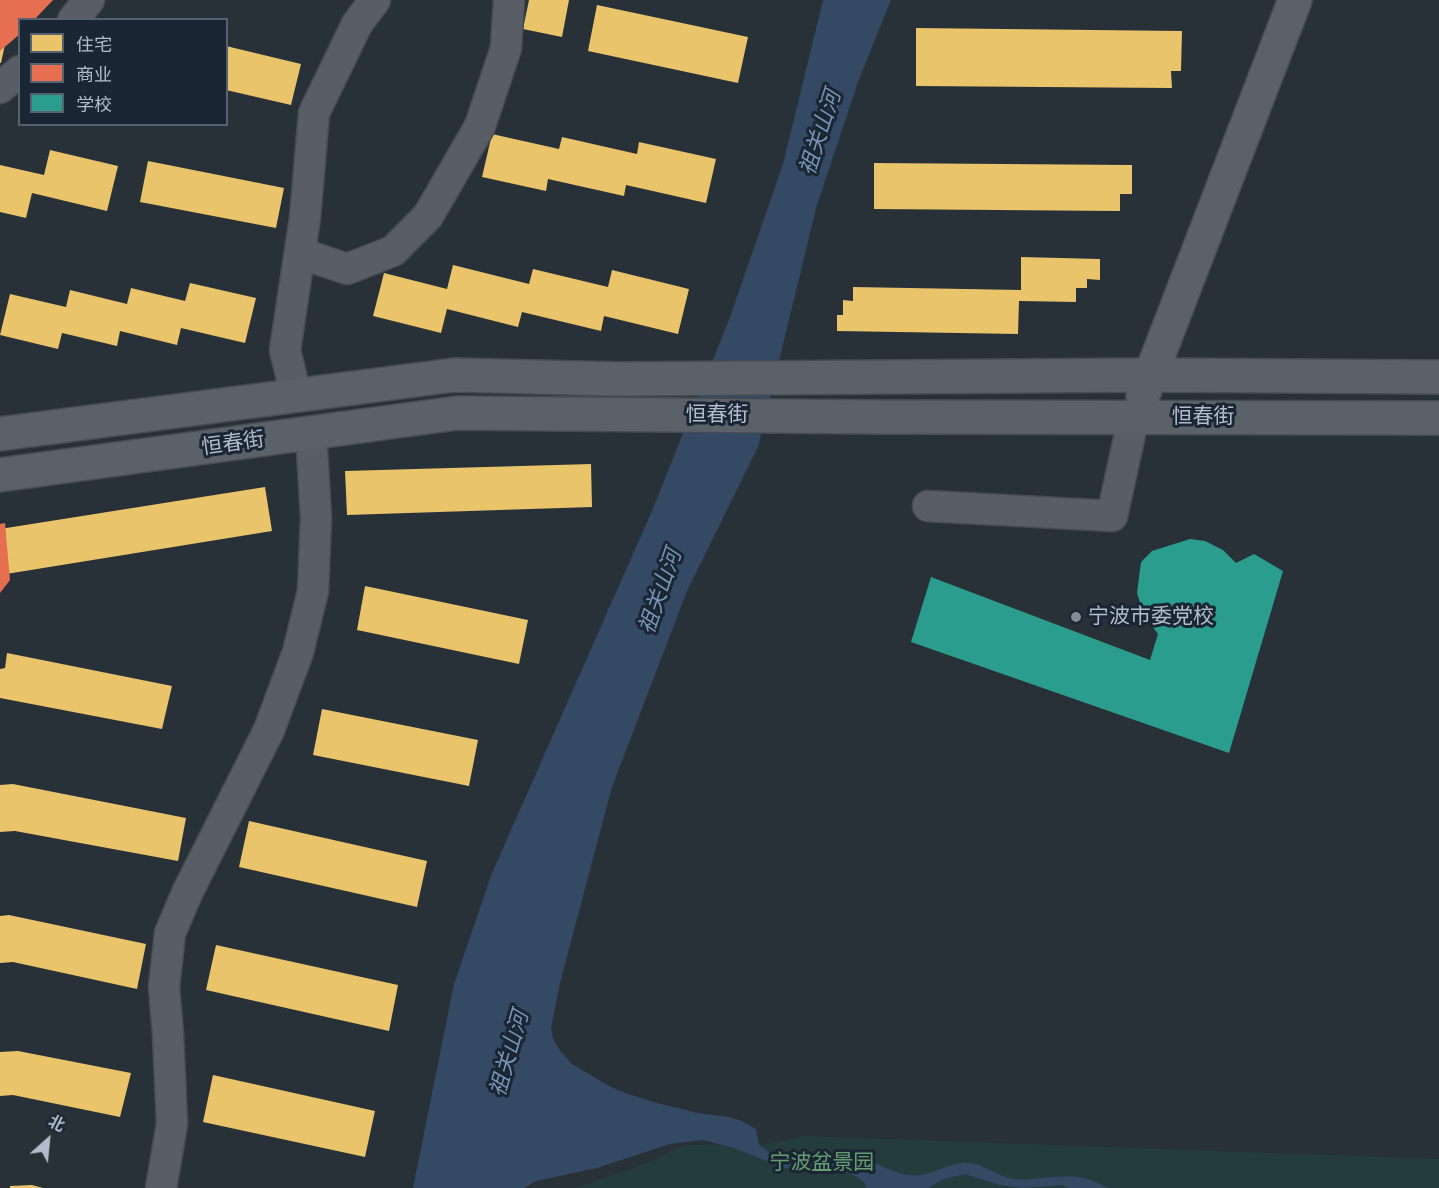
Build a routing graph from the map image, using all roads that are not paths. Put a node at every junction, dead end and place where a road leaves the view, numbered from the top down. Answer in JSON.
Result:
{"nodes":[{"id":1,"x":89,"y":0,"type":"edge"},
{"id":2,"x":375,"y":0,"type":"edge"},
{"id":3,"x":509,"y":0,"type":"edge"},
{"id":4,"x":1295,"y":0,"type":"edge"},
{"id":5,"x":75,"y":18,"type":"edge"},
{"id":6,"x":18,"y":73,"type":"edge"},
{"id":7,"x":0,"y":88,"type":"edge"},
{"id":8,"x":300,"y":253,"type":"junction"},
{"id":9,"x":1150,"y":375,"type":"junction"},
{"id":10,"x":1439,"y":377,"type":"edge"},
{"id":11,"x":296,"y":396,"type":"junction"},
{"id":12,"x":1134,"y":416,"type":"junction"},
{"id":13,"x":1439,"y":418,"type":"edge"},
{"id":14,"x":310,"y":433,"type":"junction"},
{"id":15,"x":0,"y":434,"type":"edge"},
{"id":16,"x":0,"y":475,"type":"edge"},
{"id":17,"x":928,"y":506,"type":"dead end"},
{"id":18,"x":161,"y":1188,"type":"edge"}],
"edges":[{"from":1,"to":5,"type":"lane"},
{"from":2,"to":8,"type":"lane"},
{"from":3,"to":8,"type":"lane"},
{"from":4,"to":9,"type":"main road"},
{"from":6,"to":7,"type":"lane"},
{"from":8,"to":11,"type":"lane"},
{"from":9,"to":10,"type":"main road","name":"恒春街"},
{"from":9,"to":11,"type":"main road","name":"恒春街"},
{"from":9,"to":12,"type":"main road"},
{"from":11,"to":15,"type":"main road","name":"恒春街"},
{"from":12,"to":13,"type":"main road","name":"恒春街"},
{"from":12,"to":14,"type":"main road","name":"恒春街"},
{"from":12,"to":17,"type":"lane"},
{"from":14,"to":16,"type":"main road","name":"恒春街"},
{"from":14,"to":18,"type":"lane"}]}
